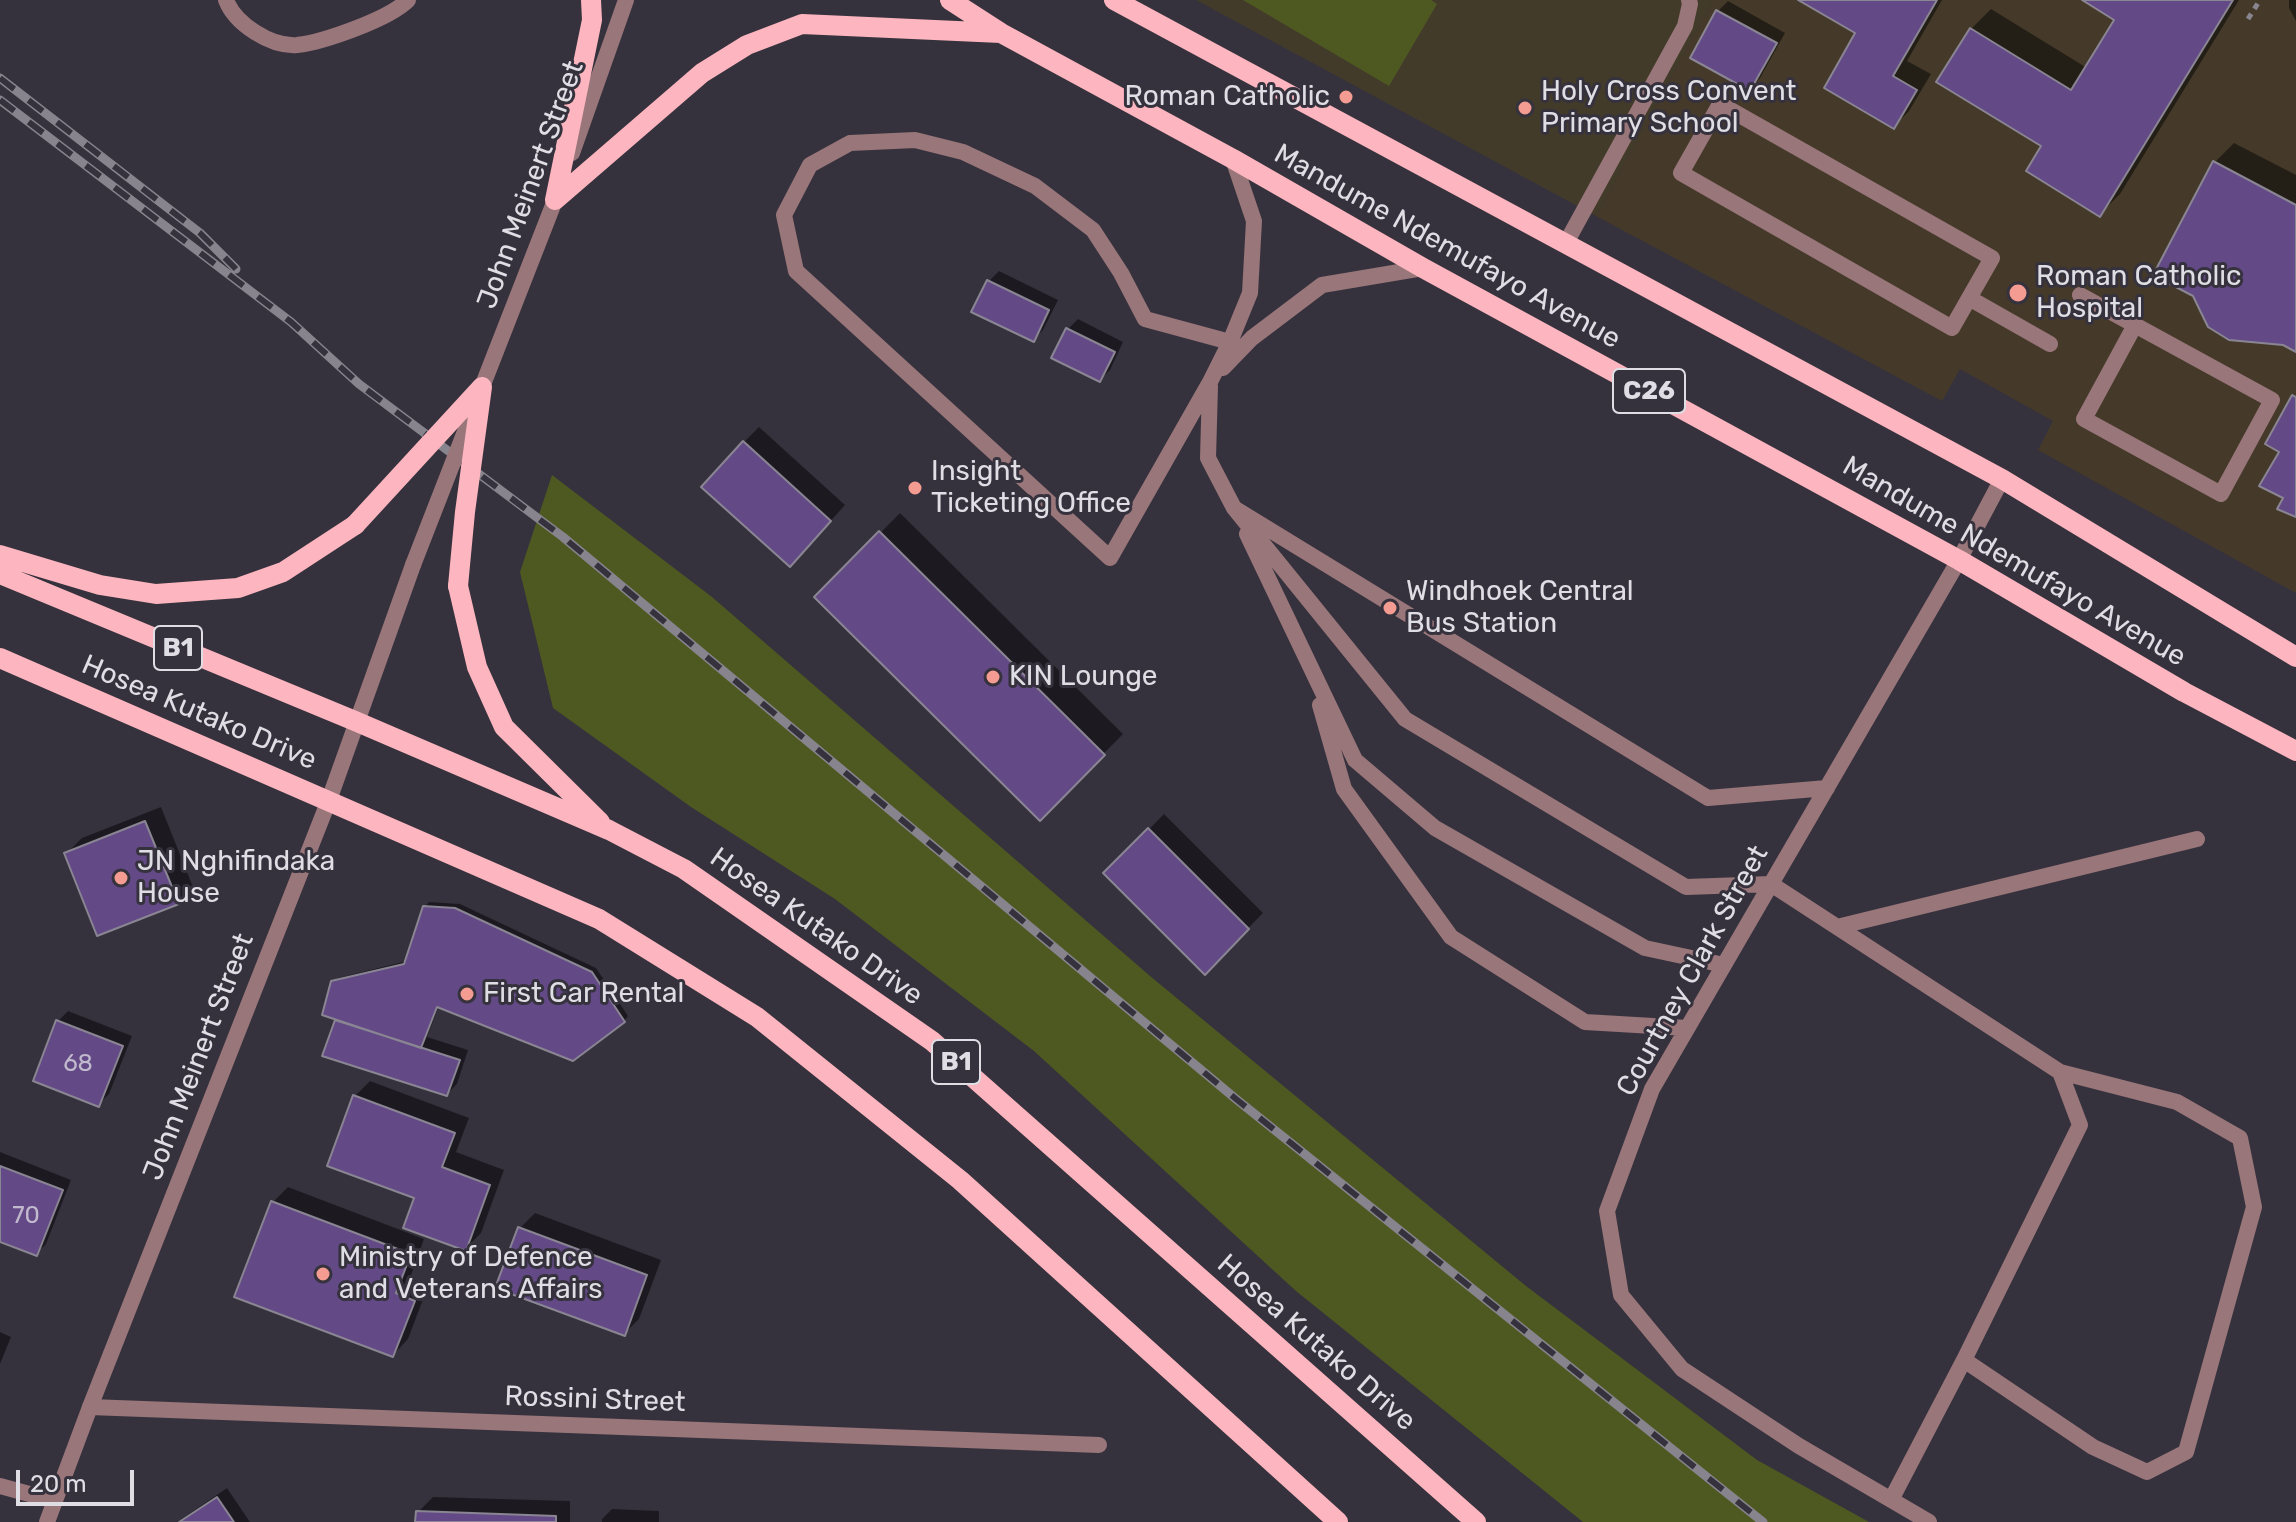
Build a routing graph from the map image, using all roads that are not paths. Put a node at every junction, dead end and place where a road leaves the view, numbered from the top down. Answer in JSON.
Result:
{"nodes":[{"id":1,"x":226,"y":0,"type":"edge"},
{"id":2,"x":408,"y":0,"type":"edge"},
{"id":3,"x":591,"y":0,"type":"edge"},
{"id":4,"x":626,"y":0,"type":"edge"},
{"id":5,"x":950,"y":0,"type":"edge"},
{"id":6,"x":1114,"y":0,"type":"edge"},
{"id":7,"x":1689,"y":0,"type":"edge"},
{"id":8,"x":1001,"y":33,"type":"junction"},
{"id":9,"x":1233,"y":159,"type":"junction"},
{"id":10,"x":555,"y":200,"type":"junction"},
{"id":11,"x":1566,"y":243,"type":"junction"},
{"id":12,"x":1423,"y":268,"type":"junction"},
{"id":13,"x":2080,"y":295,"type":"dead end"},
{"id":14,"x":1969,"y":298,"type":"junction"},
{"id":15,"x":2135,"y":325,"type":"junction"},
{"id":16,"x":1230,"y":342,"type":"junction"},
{"id":17,"x":2050,"y":344,"type":"dead end"},
{"id":18,"x":1210,"y":382,"type":"junction"},
{"id":19,"x":482,"y":387,"type":"junction"},
{"id":20,"x":2002,"y":479,"type":"junction"},
{"id":21,"x":1234,"y":508,"type":"junction"},
{"id":22,"x":0,"y":555,"type":"edge"},
{"id":23,"x":1959,"y":560,"type":"junction"},
{"id":24,"x":0,"y":574,"type":"edge"},
{"id":25,"x":2296,"y":657,"type":"edge"},
{"id":26,"x":0,"y":658,"type":"edge"},
{"id":27,"x":1309,"y":665,"type":"junction"},
{"id":28,"x":355,"y":721,"type":"junction"},
{"id":29,"x":2296,"y":751,"type":"edge"},
{"id":30,"x":1827,"y":788,"type":"junction"},
{"id":31,"x":329,"y":800,"type":"junction"},
{"id":32,"x":609,"y":830,"type":"junction"},
{"id":33,"x":2197,"y":839,"type":"dead end"},
{"id":34,"x":1771,"y":884,"type":"junction"},
{"id":35,"x":1837,"y":927,"type":"junction"},
{"id":36,"x":1724,"y":965,"type":"junction"},
{"id":37,"x":1687,"y":1028,"type":"junction"},
{"id":38,"x":2060,"y":1072,"type":"junction"},
{"id":39,"x":1964,"y":1360,"type":"junction"},
{"id":40,"x":90,"y":1407,"type":"junction"},
{"id":41,"x":1099,"y":1445,"type":"dead end"},
{"id":42,"x":0,"y":1486,"type":"edge"},
{"id":43,"x":1891,"y":1500,"type":"junction"},
{"id":44,"x":55,"y":1501,"type":"junction"},
{"id":45,"x":47,"y":1522,"type":"edge"},
{"id":46,"x":1338,"y":1522,"type":"edge"},
{"id":47,"x":1476,"y":1522,"type":"edge"},
{"id":48,"x":1929,"y":1522,"type":"edge"}],
"edges":[{"from":1,"to":2,"type":"street"},
{"from":3,"to":10,"type":"main road"},
{"from":4,"to":10,"type":"street","name":"John Meinert Street"},
{"from":5,"to":8,"type":"main road","name":"Mandume Ndemufayo Avenue","number":"C26"},
{"from":6,"to":11,"type":"main road","name":"Mandume Ndemufayo Avenue"},
{"from":7,"to":11,"type":"street"},
{"from":8,"to":9,"type":"main road","name":"Mandume Ndemufayo Avenue","number":"C26"},
{"from":8,"to":10,"type":"main road"},
{"from":9,"to":12,"type":"main road","name":"Mandume Ndemufayo Avenue","number":"C26"},
{"from":9,"to":16,"type":"street"},
{"from":10,"to":19,"type":"street","name":"John Meinert Street"},
{"from":11,"to":20,"type":"main road","name":"Mandume Ndemufayo Avenue"},
{"from":12,"to":18,"type":"street"},
{"from":12,"to":23,"type":"main road","name":"Mandume Ndemufayo Avenue","number":"C26"},
{"from":13,"to":15,"type":"street"},
{"from":14,"to":14,"type":"street"},
{"from":14,"to":17,"type":"street"},
{"from":15,"to":15,"type":"street"},
{"from":16,"to":18,"type":"street"},
{"from":16,"to":18,"type":"street"},
{"from":18,"to":21,"type":"street"},
{"from":19,"to":22,"type":"main road","bridge":true},
{"from":19,"to":28,"type":"street","name":"John Meinert Street","bridge":true},
{"from":19,"to":32,"type":"main road","bridge":true},
{"from":20,"to":23,"type":"street","name":"Courtney Clark Street"},
{"from":20,"to":25,"type":"main road","name":"Mandume Ndemufayo Avenue"},
{"from":21,"to":27,"type":"street"},
{"from":21,"to":30,"type":"street"},
{"from":21,"to":34,"type":"street"},
{"from":23,"to":29,"type":"main road","name":"Mandume Ndemufayo Avenue","number":"C26"},
{"from":23,"to":30,"type":"street","name":"Courtney Clark Street"},
{"from":24,"to":28,"type":"main road","name":"Hosea Kutako Drive","number":"B1"},
{"from":26,"to":31,"type":"main road","name":"Hosea Kutako Drive"},
{"from":27,"to":36,"type":"street"},
{"from":27,"to":37,"type":"street"},
{"from":28,"to":31,"type":"street","name":"John Meinert Street"},
{"from":28,"to":32,"type":"main road","name":"Hosea Kutako Drive","number":"B1"},
{"from":30,"to":34,"type":"street","name":"Courtney Clark Street"},
{"from":31,"to":40,"type":"street","name":"John Meinert Street"},
{"from":31,"to":46,"type":"main road","name":"Hosea Kutako Drive"},
{"from":32,"to":47,"type":"main road","name":"Hosea Kutako Drive","number":"B1"},
{"from":33,"to":35,"type":"street"},
{"from":34,"to":35,"type":"street"},
{"from":34,"to":36,"type":"street","name":"Courtney Clark Street"},
{"from":35,"to":38,"type":"street"},
{"from":36,"to":37,"type":"street","name":"Courtney Clark Street"},
{"from":37,"to":43,"type":"street","name":"Courtney Clark Street"},
{"from":38,"to":39,"type":"street"},
{"from":38,"to":39,"type":"street"},
{"from":39,"to":43,"type":"street"},
{"from":40,"to":41,"type":"street","name":"Rossini Street"},
{"from":40,"to":44,"type":"street","name":"John Meinert Street"},
{"from":42,"to":44,"type":"street"},
{"from":43,"to":48,"type":"street","name":"Courtney Clark Street"},
{"from":44,"to":45,"type":"street","name":"John Meinert Street"}]}
